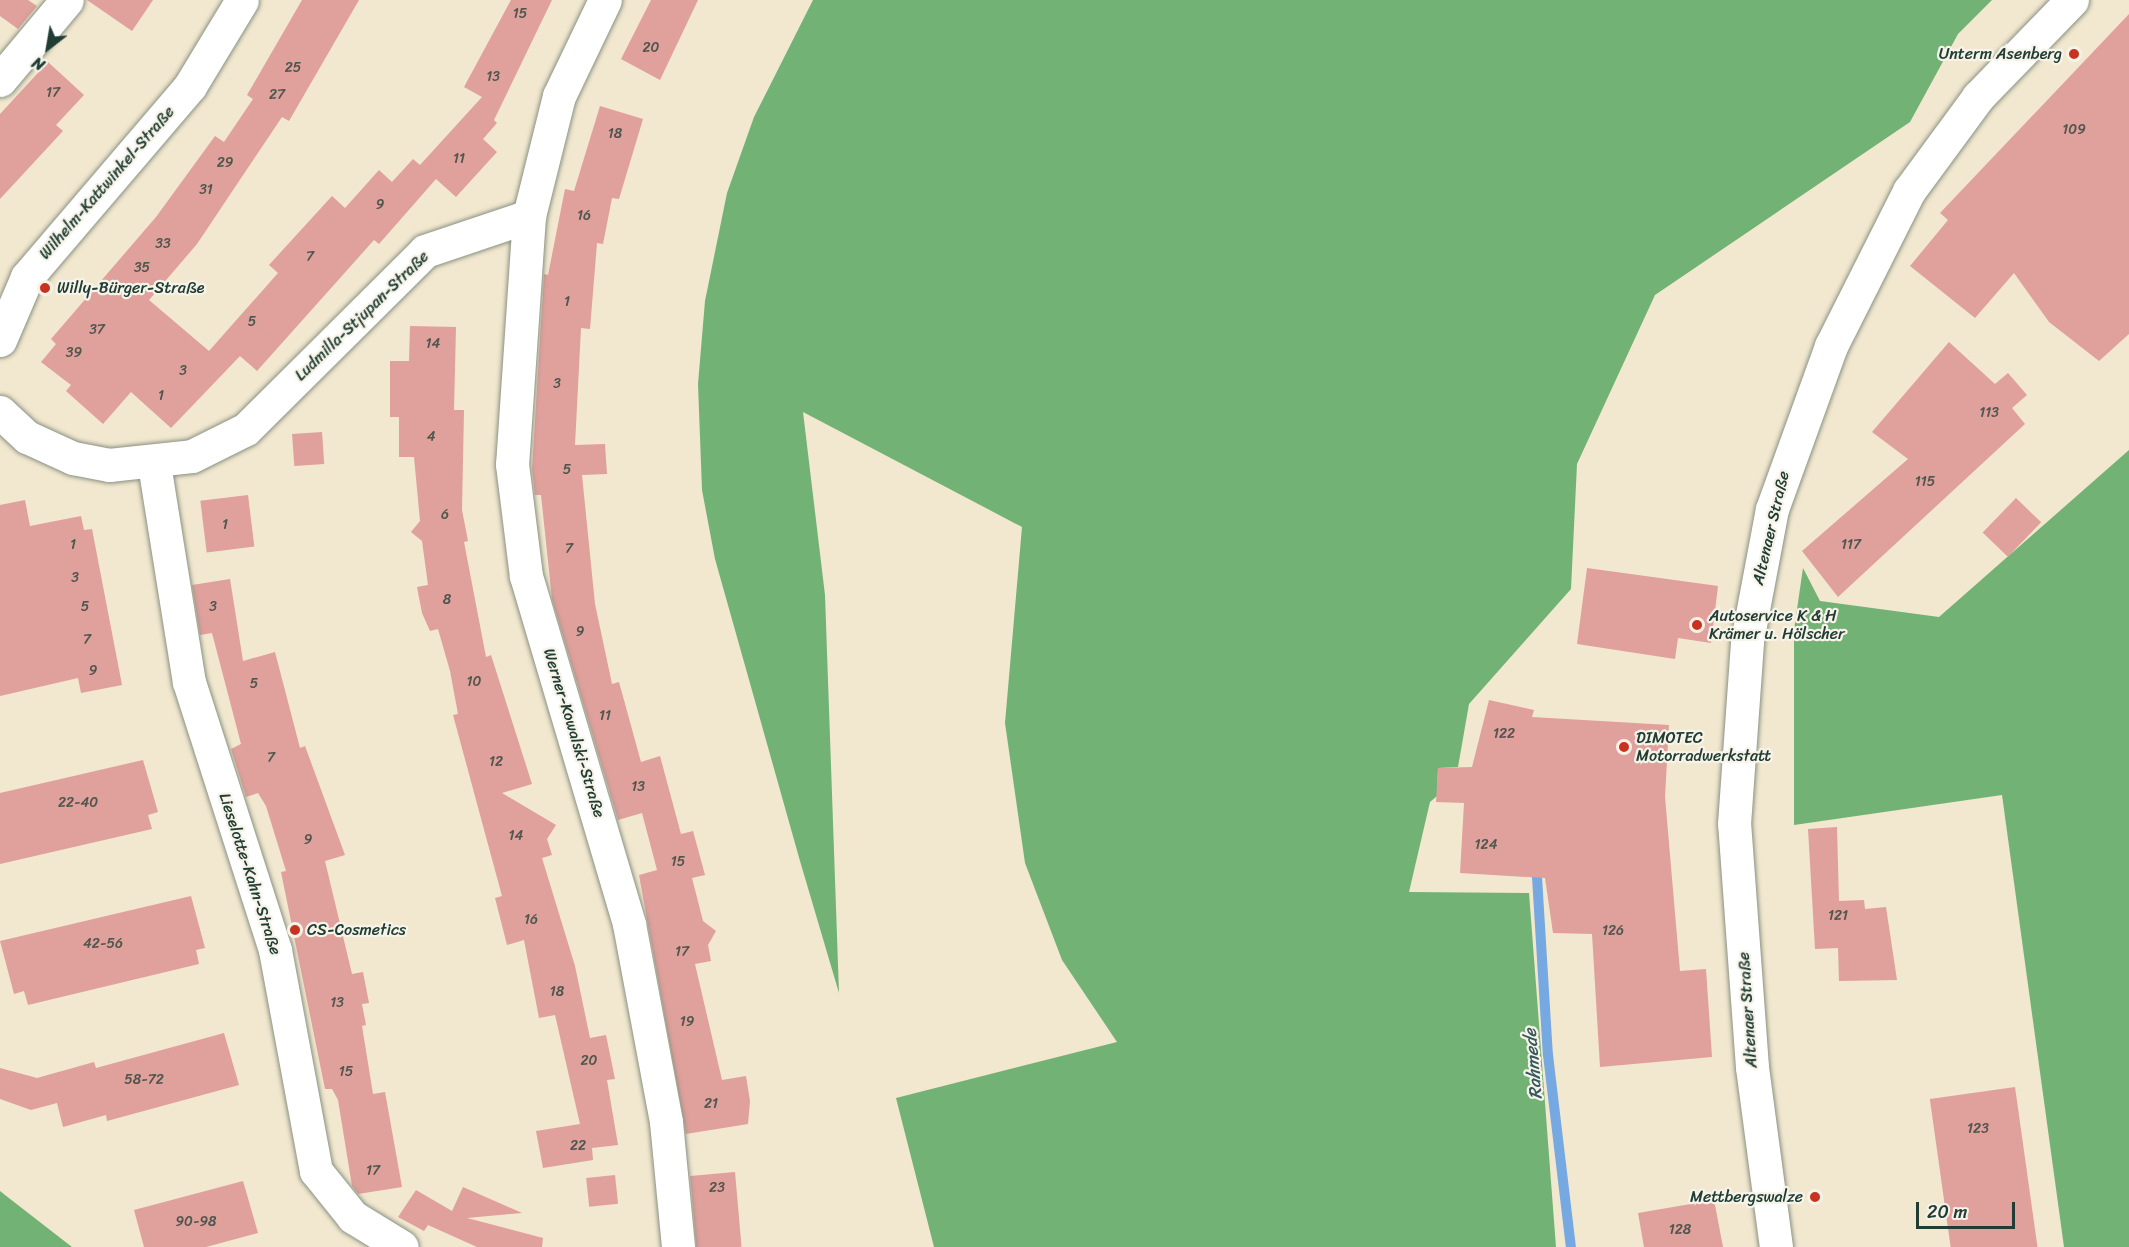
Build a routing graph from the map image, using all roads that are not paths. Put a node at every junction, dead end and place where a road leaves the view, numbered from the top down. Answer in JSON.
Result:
{"nodes":[{"id":1,"x":67,"y":0,"type":"edge"},
{"id":2,"x":242,"y":0,"type":"edge"},
{"id":3,"x":605,"y":0,"type":"edge"},
{"id":4,"x":2072,"y":0,"type":"edge"},
{"id":5,"x":0,"y":80,"type":"edge"},
{"id":6,"x":529,"y":216,"type":"junction"},
{"id":7,"x":0,"y":340,"type":"edge"},
{"id":8,"x":0,"y":412,"type":"edge"},
{"id":9,"x":154,"y":464,"type":"junction"},
{"id":10,"x":402,"y":1247,"type":"edge"},
{"id":11,"x":678,"y":1247,"type":"edge"},
{"id":12,"x":1776,"y":1247,"type":"edge"}],
"edges":[{"from":1,"to":5,"type":"street"},
{"from":2,"to":7,"type":"street","name":"Wilhelm-Kattwinkel-Straße"},
{"from":3,"to":6,"type":"street"},
{"from":4,"to":12,"type":"street","name":"Altenaer Straße"},
{"from":6,"to":9,"type":"street","name":"Ludmilla-Stjupan-Straße"},
{"from":6,"to":11,"type":"street","name":"Werner-Kowalski-Straße"},
{"from":8,"to":9,"type":"street","name":"Ludmilla-Stjupan-Straße"},
{"from":9,"to":10,"type":"street","name":"Lieselotte-Kahn-Straße"}]}
